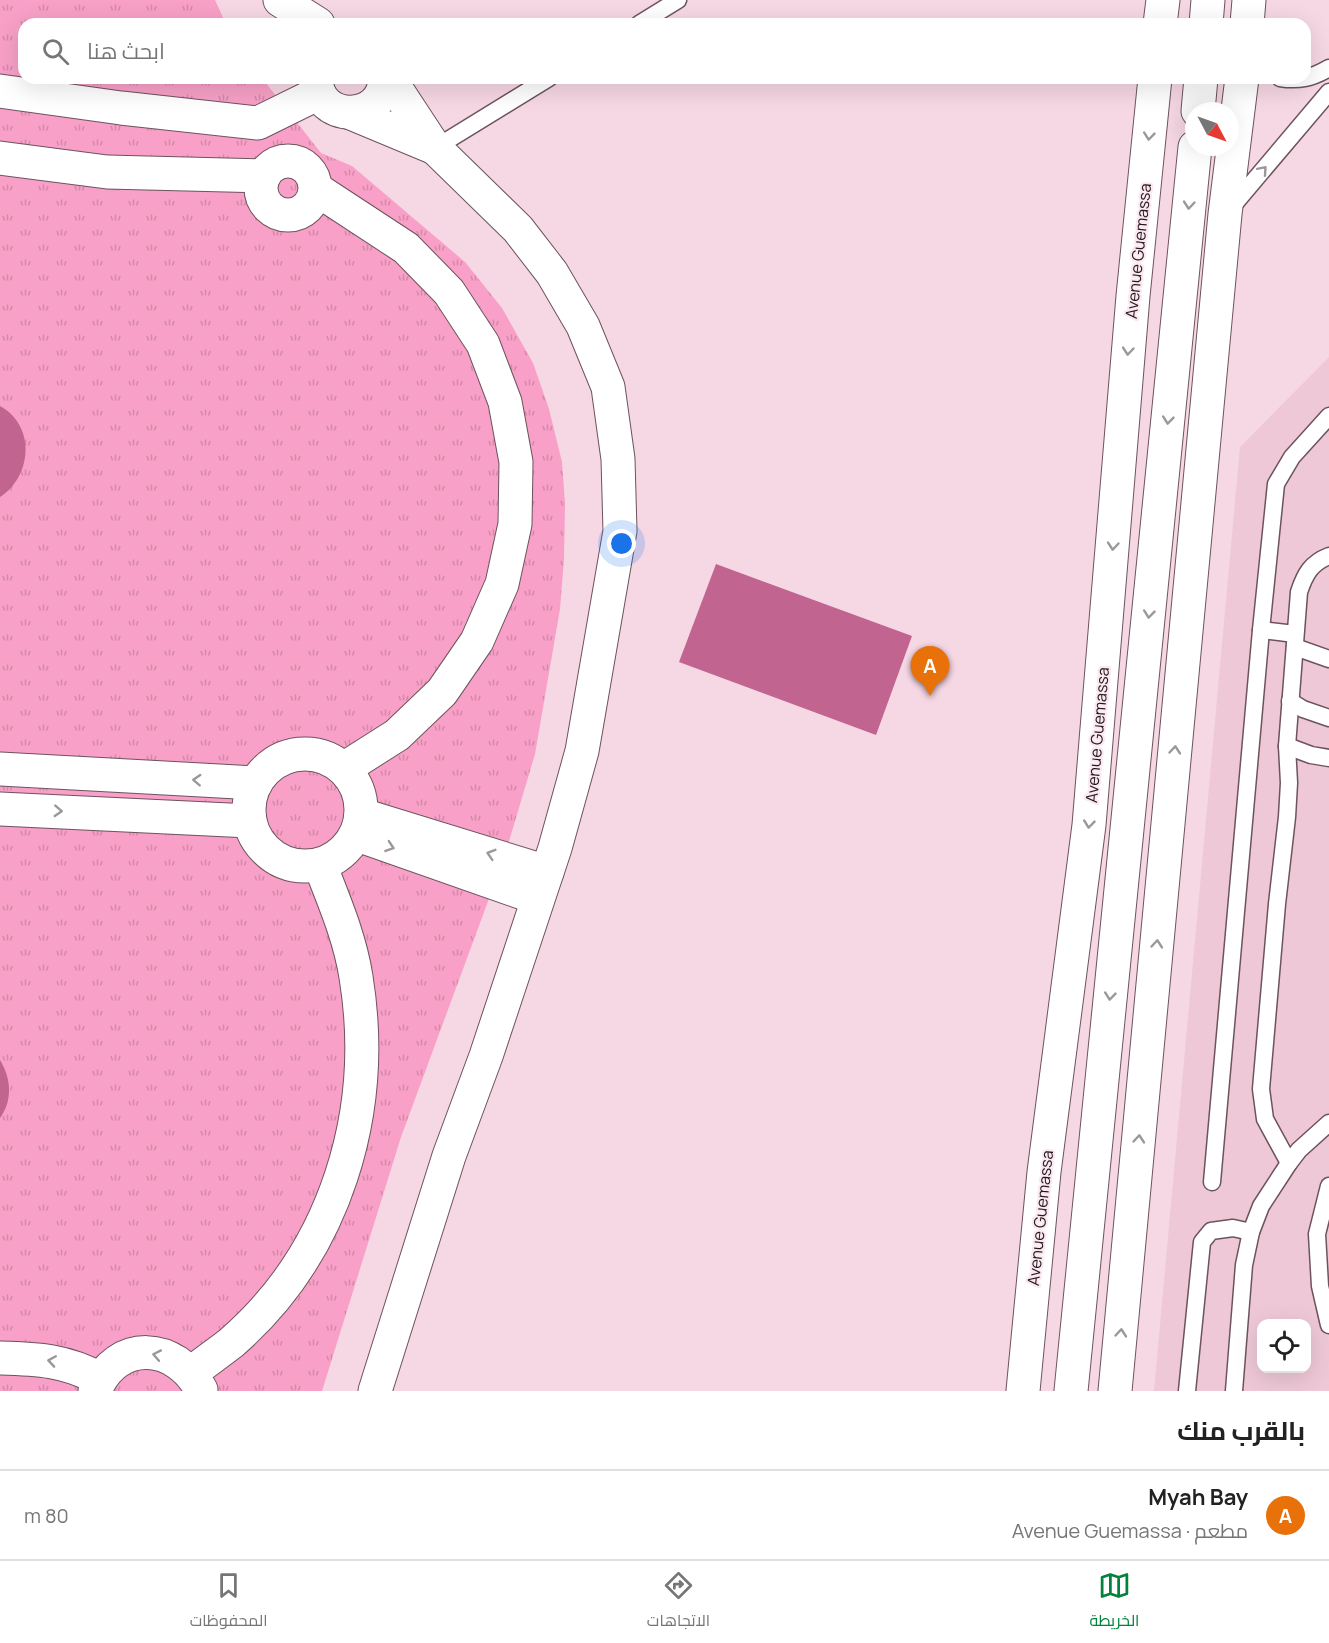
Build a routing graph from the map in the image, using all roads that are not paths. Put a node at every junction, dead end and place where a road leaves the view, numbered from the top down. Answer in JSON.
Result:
{"nodes":[{"id":1,"x":279,"y":0,"type":"edge"},
{"id":2,"x":678,"y":0,"type":"edge"},
{"id":3,"x":1163,"y":0,"type":"edge"},
{"id":4,"x":1208,"y":0,"type":"edge"},
{"id":5,"x":1249,"y":0,"type":"edge"},
{"id":6,"x":286,"y":18,"type":"edge"},
{"id":7,"x":308,"y":18,"type":"edge"},
{"id":8,"x":649,"y":18,"type":"edge"},
{"id":9,"x":1161,"y":18,"type":"edge"},
{"id":10,"x":1206,"y":18,"type":"edge"},
{"id":11,"x":1248,"y":18,"type":"edge"},
{"id":12,"x":1329,"y":68,"type":"edge"},
{"id":13,"x":1311,"y":77,"type":"edge"},
{"id":14,"x":315,"y":84,"type":"edge"},
{"id":15,"x":317,"y":84,"type":"edge"},
{"id":16,"x":385,"y":84,"type":"edge"},
{"id":17,"x":391,"y":84,"type":"edge"},
{"id":18,"x":539,"y":84,"type":"edge"},
{"id":19,"x":1154,"y":84,"type":"edge"},
{"id":20,"x":1200,"y":84,"type":"edge"},
{"id":21,"x":1241,"y":84,"type":"edge"},
{"id":22,"x":0,"y":91,"type":"edge"},
{"id":23,"x":1329,"y":92,"type":"edge"},
{"id":24,"x":1199,"y":102,"type":"edge"},
{"id":25,"x":351,"y":113,"type":"junction"},
{"id":26,"x":435,"y":148,"type":"junction"},
{"id":27,"x":1194,"y":156,"type":"edge"},
{"id":28,"x":0,"y":158,"type":"edge"},
{"id":29,"x":1225,"y":214,"type":"junction"},
{"id":30,"x":1329,"y":416,"type":"edge"},
{"id":31,"x":1329,"y":556,"type":"edge"},
{"id":32,"x":1262,"y":630,"type":"junction"},
{"id":33,"x":1295,"y":640,"type":"junction"},
{"id":34,"x":1329,"y":659,"type":"edge"},
{"id":35,"x":1290,"y":701,"type":"junction"},
{"id":36,"x":1329,"y":718,"type":"edge"},
{"id":37,"x":1287,"y":746,"type":"junction"},
{"id":38,"x":1329,"y":758,"type":"edge"},
{"id":39,"x":345,"y":768,"type":"junction"},
{"id":40,"x":0,"y":769,"type":"edge"},
{"id":41,"x":256,"y":783,"type":"junction"},
{"id":42,"x":0,"y":808,"type":"edge"},
{"id":43,"x":250,"y":821,"type":"junction"},
{"id":44,"x":359,"y":825,"type":"junction"},
{"id":45,"x":320,"y":865,"type":"junction"},
{"id":46,"x":542,"y":885,"type":"junction"},
{"id":47,"x":1329,"y":1123,"type":"edge"},
{"id":48,"x":1289,"y":1162,"type":"junction"},
{"id":49,"x":1212,"y":1182,"type":"dead end"},
{"id":50,"x":1329,"y":1186,"type":"edge"},
{"id":51,"x":1251,"y":1232,"type":"junction"},
{"id":52,"x":1329,"y":1325,"type":"edge"},
{"id":53,"x":0,"y":1358,"type":"edge"},
{"id":54,"x":196,"y":1382,"type":"edge"},
{"id":55,"x":97,"y":1385,"type":"edge"},
{"id":56,"x":375,"y":1391,"type":"edge"},
{"id":57,"x":1023,"y":1391,"type":"edge"},
{"id":58,"x":1071,"y":1391,"type":"edge"},
{"id":59,"x":1115,"y":1391,"type":"edge"},
{"id":60,"x":1188,"y":1391,"type":"edge"},
{"id":61,"x":1234,"y":1391,"type":"edge"}],
"edges":[{"from":1,"to":6,"type":"street"},
{"from":1,"to":7,"type":"street"},
{"from":2,"to":8,"type":"lane"},
{"from":3,"to":9,"type":"street"},
{"from":4,"to":10,"type":"street"},
{"from":5,"to":11,"type":"street"},
{"from":12,"to":13,"type":"lane"},
{"from":14,"to":22,"type":"street"},
{"from":15,"to":25,"type":"street"},
{"from":16,"to":25,"type":"street"},
{"from":17,"to":26,"type":"street"},
{"from":18,"to":26,"type":"lane"},
{"from":19,"to":57,"type":"street","name":"Avenue Guemassa","one_way":true},
{"from":20,"to":24,"type":"street"},
{"from":21,"to":29,"type":"street"},
{"from":29,"to":23,"type":"lane","one_way":true},
{"from":25,"to":26,"type":"street"},
{"from":26,"to":46,"type":"street"},
{"from":27,"to":58,"type":"street","one_way":true},
{"from":28,"to":39,"type":"street"},
{"from":59,"to":29,"type":"street","one_way":true},
{"from":30,"to":32,"type":"lane"},
{"from":31,"to":33,"type":"lane"},
{"from":32,"to":33,"type":"lane"},
{"from":32,"to":49,"type":"lane"},
{"from":33,"to":34,"type":"lane"},
{"from":33,"to":35,"type":"lane"},
{"from":35,"to":36,"type":"lane"},
{"from":35,"to":37,"type":"lane"},
{"from":37,"to":38,"type":"lane"},
{"from":37,"to":48,"type":"lane"},
{"from":39,"to":41,"type":"street"},
{"from":39,"to":44,"type":"street"},
{"from":41,"to":40,"type":"street","one_way":true},
{"from":41,"to":43,"type":"street"},
{"from":42,"to":43,"type":"street","one_way":true},
{"from":43,"to":45,"type":"street"},
{"from":44,"to":45,"type":"street"},
{"from":44,"to":46,"type":"street"},
{"from":45,"to":54,"type":"street"},
{"from":46,"to":56,"type":"street"},
{"from":47,"to":48,"type":"lane"},
{"from":48,"to":51,"type":"lane"},
{"from":50,"to":52,"type":"lane"},
{"from":51,"to":60,"type":"lane"},
{"from":51,"to":61,"type":"lane"},
{"from":55,"to":53,"type":"street","one_way":true},
{"from":54,"to":55,"type":"street","one_way":true}]}
